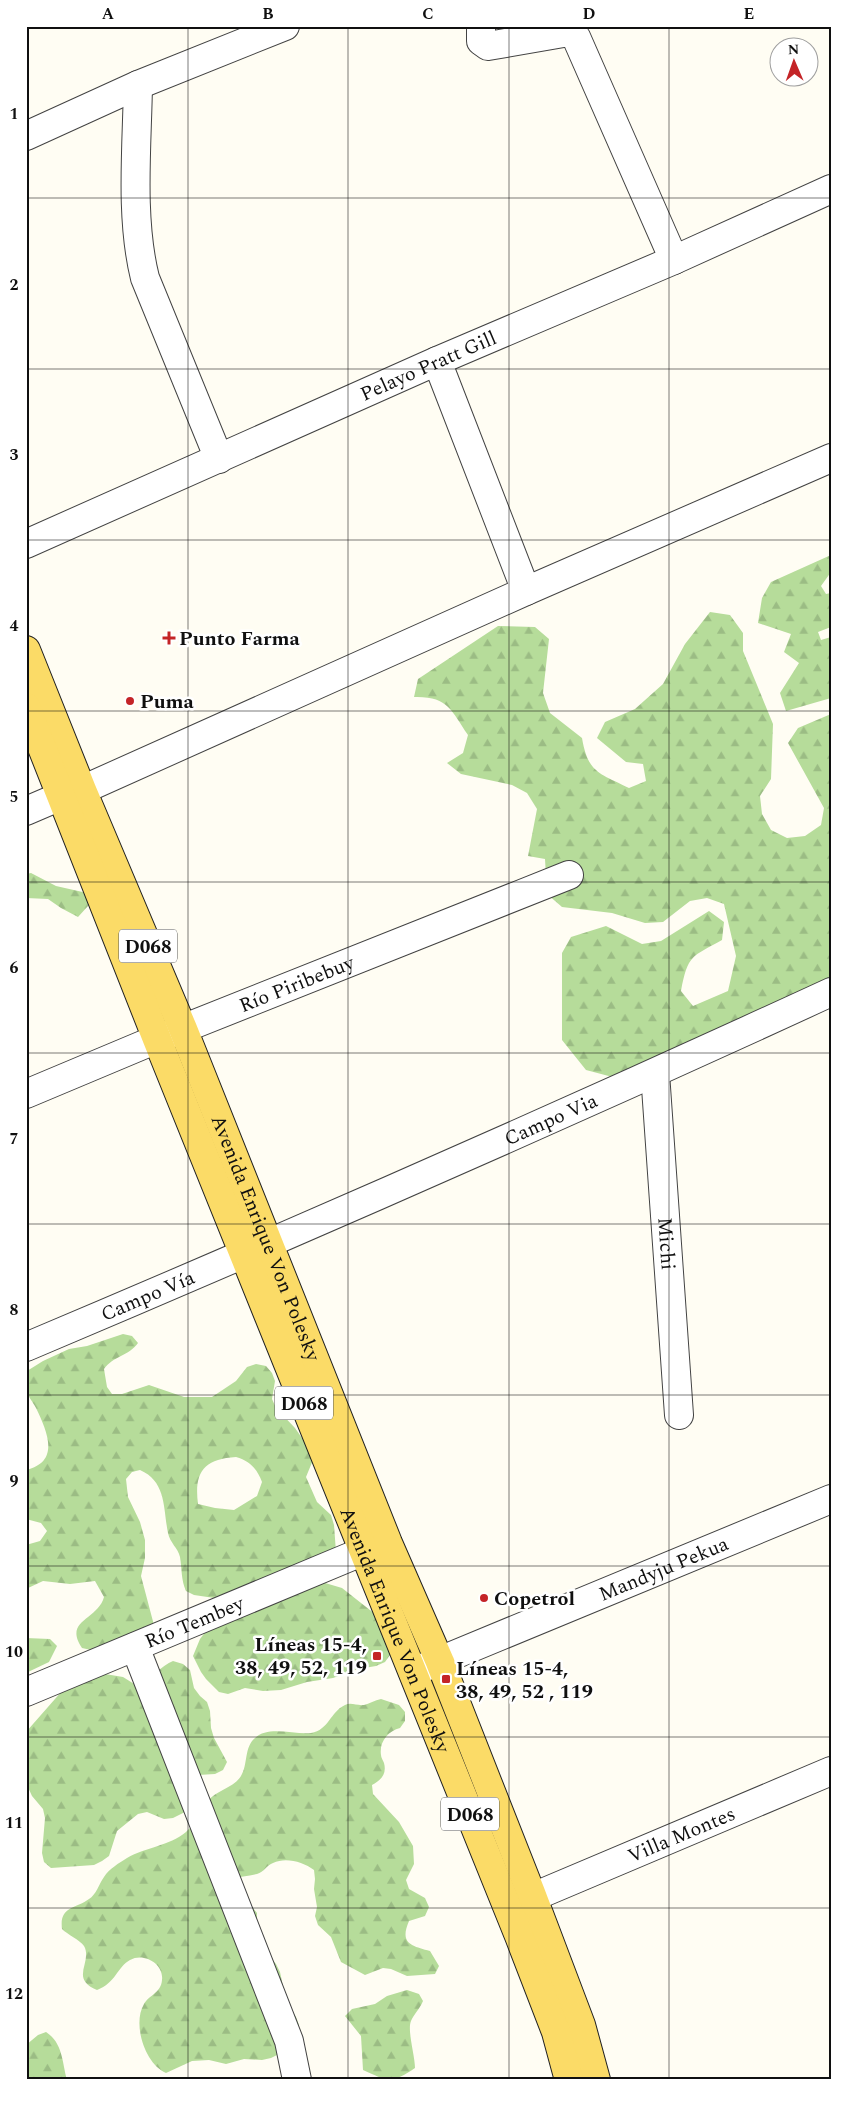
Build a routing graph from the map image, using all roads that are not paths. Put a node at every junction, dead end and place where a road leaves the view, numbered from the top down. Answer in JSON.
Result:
{"nodes":[{"id":1,"x":285,"y":26,"type":"edge"},
{"id":2,"x":481,"y":26,"type":"edge"},
{"id":3,"x":138,"y":85,"type":"junction"},
{"id":4,"x":26,"y":136,"type":"edge"},
{"id":5,"x":831,"y":190,"type":"edge"},
{"id":6,"x":674,"y":260,"type":"junction"},
{"id":7,"x":437,"y":361,"type":"junction"},
{"id":8,"x":831,"y":458,"type":"edge"},
{"id":9,"x":219,"y":459,"type":"junction"},
{"id":10,"x":26,"y":544,"type":"edge"},
{"id":11,"x":526,"y":591,"type":"junction"},
{"id":12,"x":26,"y":650,"type":"edge"},
{"id":13,"x":26,"y":707,"type":"edge"},
{"id":14,"x":72,"y":793,"type":"junction"},
{"id":15,"x":26,"y":811,"type":"edge"},
{"id":16,"x":569,"y":875,"type":"dead end"},
{"id":17,"x":831,"y":992,"type":"edge"},
{"id":18,"x":183,"y":1029,"type":"junction"},
{"id":19,"x":157,"y":1039,"type":"junction"},
{"id":20,"x":655,"y":1073,"type":"junction"},
{"id":21,"x":26,"y":1094,"type":"edge"},
{"id":22,"x":270,"y":1243,"type":"junction"},
{"id":23,"x":244,"y":1256,"type":"junction"},
{"id":24,"x":26,"y":1347,"type":"edge"},
{"id":25,"x":679,"y":1415,"type":"dead end"},
{"id":26,"x":831,"y":1500,"type":"edge"},
{"id":27,"x":364,"y":1551,"type":"junction"},
{"id":28,"x":135,"y":1647,"type":"junction"},
{"id":29,"x":440,"y":1662,"type":"junction"},
{"id":30,"x":413,"y":1672,"type":"junction"},
{"id":31,"x":26,"y":1692,"type":"edge"},
{"id":32,"x":831,"y":1771,"type":"edge"},
{"id":33,"x":533,"y":1897,"type":"junction"},
{"id":34,"x":297,"y":2080,"type":"edge"},
{"id":35,"x":569,"y":2080,"type":"edge"},
{"id":36,"x":596,"y":2080,"type":"edge"}],
"edges":[{"from":1,"to":3,"type":"street"},
{"from":2,"to":6,"type":"street"},
{"from":3,"to":4,"type":"street"},
{"from":3,"to":9,"type":"street"},
{"from":5,"to":6,"type":"street","name":"Pelayo Pratt Gill"},
{"from":6,"to":7,"type":"street","name":"Pelayo Pratt Gill"},
{"from":7,"to":9,"type":"street","name":"Pelayo Pratt Gill"},
{"from":7,"to":11,"type":"street"},
{"from":8,"to":11,"type":"street"},
{"from":9,"to":10,"type":"street","name":"Pelayo Pratt Gill"},
{"from":11,"to":14,"type":"street"},
{"from":12,"to":14,"type":"main road","name":"Avenida Enrique Von Polesky","number":"D068"},
{"from":13,"to":14,"type":"main road","name":"Avenida Enrique Von Polesky","number":"D068"},
{"from":14,"to":15,"type":"street"},
{"from":14,"to":18,"type":"main road","name":"Avenida Enrique Von Polesky","number":"D068"},
{"from":14,"to":19,"type":"main road","name":"Avenida Enrique Von Polesky","number":"D068"},
{"from":16,"to":18,"type":"street","name":"Río Piribebuy"},
{"from":17,"to":20,"type":"street","name":"Campo Via"},
{"from":18,"to":19,"type":"street","name":"Río Piribebuy"},
{"from":18,"to":22,"type":"main road","name":"Avenida Enrique Von Polesky","number":"D068"},
{"from":19,"to":21,"type":"street","name":"Río Piribebuy"},
{"from":19,"to":23,"type":"main road","name":"Avenida Enrique Von Polesky","number":"D068"},
{"from":20,"to":22,"type":"street","name":"Campo Via"},
{"from":20,"to":25,"type":"street","name":"Michi"},
{"from":22,"to":23,"type":"street","name":"Campo Vía"},
{"from":22,"to":29,"type":"main road","name":"Avenida Enrique Von Polesky","number":"D068"},
{"from":23,"to":24,"type":"street","name":"Campo Vía"},
{"from":23,"to":27,"type":"main road","name":"Avenida Enrique Von Polesky","number":"D068"},
{"from":26,"to":29,"type":"street","name":"Mandyju Pekua"},
{"from":27,"to":28,"type":"street","name":"Río Tembey"},
{"from":27,"to":30,"type":"main road","name":"Avenida Enrique Von Polesky","number":"D068"},
{"from":28,"to":31,"type":"street","name":"Río Tembey"},
{"from":28,"to":34,"type":"street"},
{"from":29,"to":30,"type":"street","name":"Mandyju Pekua"},
{"from":29,"to":33,"type":"main road","name":"Avenida Enrique Von Polesky","number":"D068"},
{"from":30,"to":35,"type":"main road","name":"Avenida Enrique Von Polesky","number":"D068"},
{"from":32,"to":33,"type":"street","name":"Villa Montes"},
{"from":33,"to":36,"type":"main road","name":"Avenida Enrique Von Polesky","number":"D068"}]}
